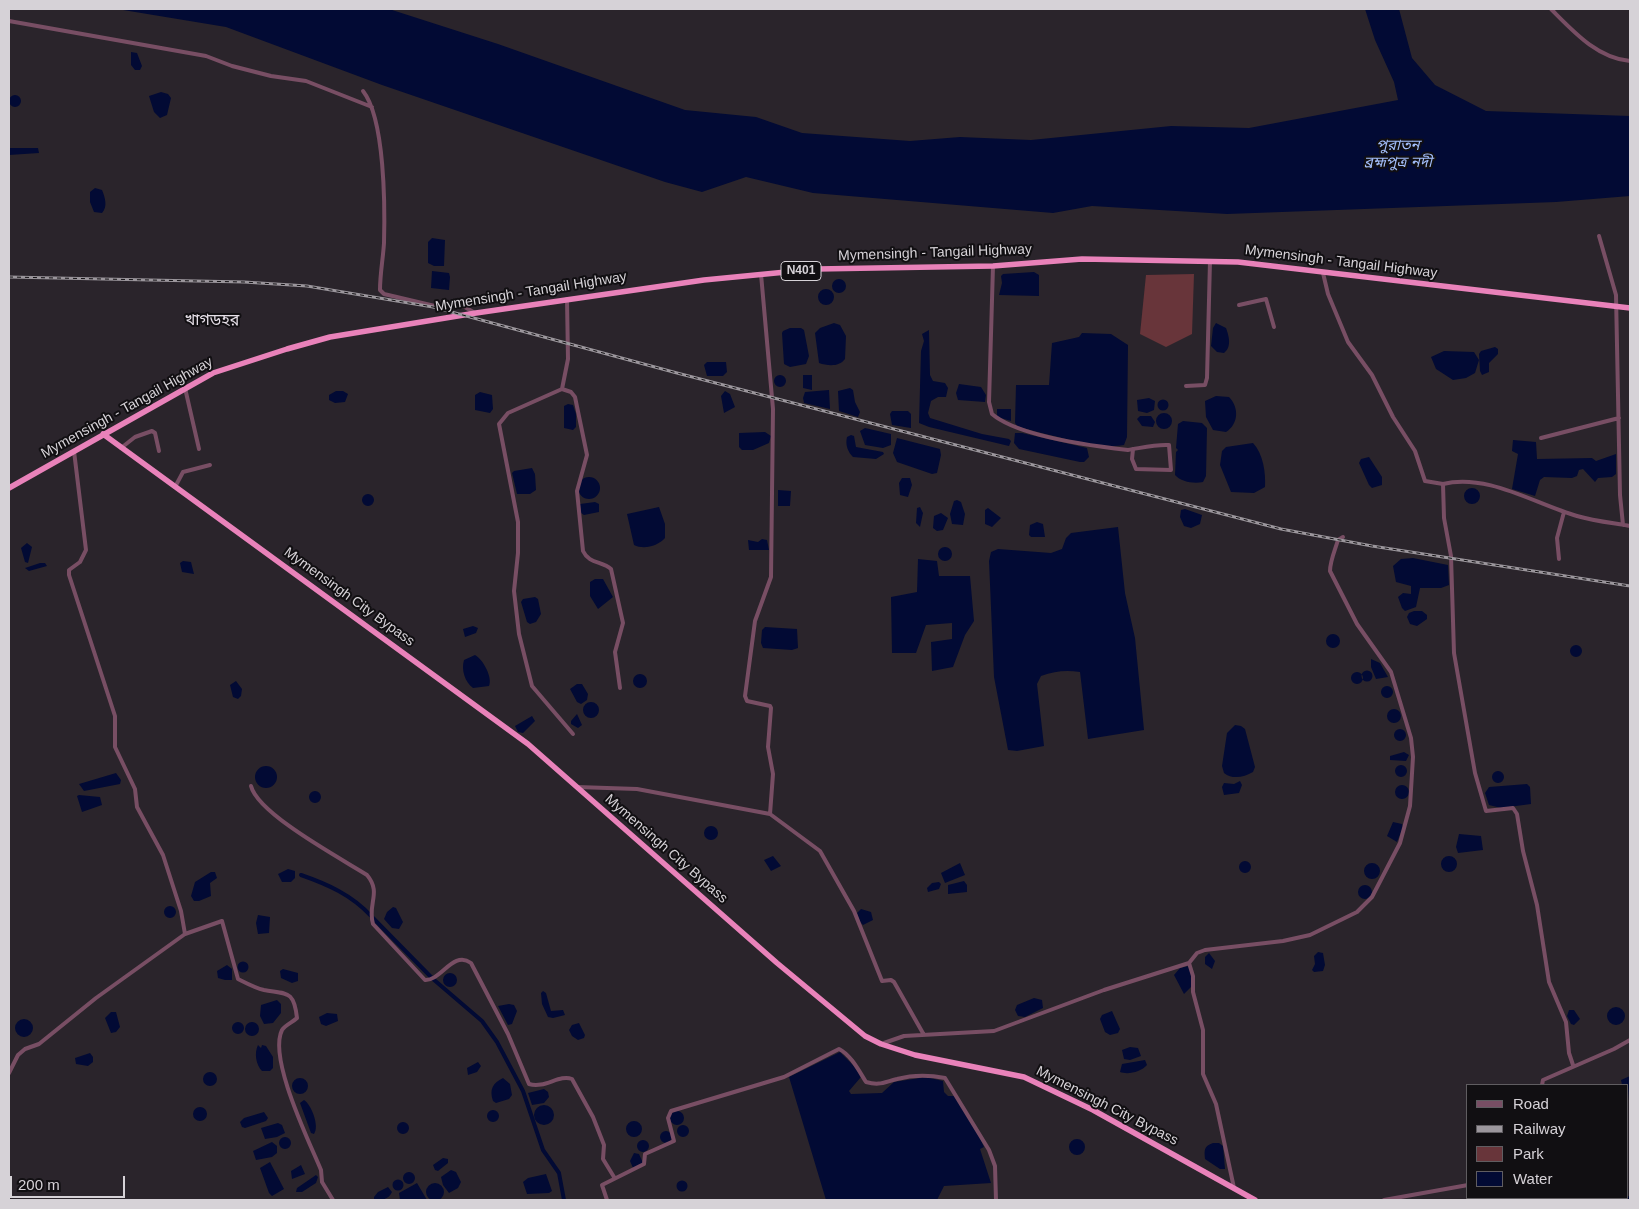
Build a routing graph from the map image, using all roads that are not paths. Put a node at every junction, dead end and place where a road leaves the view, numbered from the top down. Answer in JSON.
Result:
{"nodes":[{"id":1,"x":1551,"y":9,"type":"edge"},
{"id":2,"x":9,"y":21,"type":"edge"},
{"id":3,"x":1630,"y":61,"type":"edge"},
{"id":4,"x":362,"y":92,"type":"dead end"},
{"id":5,"x":372,"y":107,"type":"junction"},
{"id":6,"x":1599,"y":236,"type":"dead end"},
{"id":7,"x":1210,"y":261,"type":"junction"},
{"id":8,"x":993,"y":266,"type":"junction"},
{"id":9,"x":1324,"y":272,"type":"junction"},
{"id":10,"x":761,"y":274,"type":"junction"},
{"id":11,"x":567,"y":299,"type":"junction"},
{"id":12,"x":1239,"y":305,"type":"dead end"},
{"id":13,"x":1616,"y":307,"type":"junction"},
{"id":14,"x":1630,"y":308,"type":"edge"},
{"id":15,"x":476,"y":313,"type":"junction"},
{"id":16,"x":1274,"y":327,"type":"dead end"},
{"id":17,"x":1186,"y":386,"type":"dead end"},
{"id":18,"x":185,"y":388,"type":"junction"},
{"id":19,"x":562,"y":389,"type":"junction"},
{"id":20,"x":1619,"y":418,"type":"junction"},
{"id":21,"x":103,"y":434,"type":"junction"},
{"id":22,"x":1541,"y":438,"type":"dead end"},
{"id":23,"x":121,"y":448,"type":"junction"},
{"id":24,"x":199,"y":449,"type":"dead end"},
{"id":25,"x":1133,"y":449,"type":"junction"},
{"id":26,"x":74,"y":451,"type":"junction"},
{"id":27,"x":159,"y":451,"type":"dead end"},
{"id":28,"x":210,"y":465,"type":"dead end"},
{"id":29,"x":1443,"y":484,"type":"junction"},
{"id":30,"x":175,"y":486,"type":"junction"},
{"id":31,"x":9,"y":488,"type":"edge"},
{"id":32,"x":1564,"y":512,"type":"junction"},
{"id":33,"x":1623,"y":525,"type":"junction"},
{"id":34,"x":1630,"y":526,"type":"edge"},
{"id":35,"x":1343,"y":537,"type":"dead end"},
{"id":36,"x":1559,"y":559,"type":"dead end"},
{"id":37,"x":620,"y":688,"type":"dead end"},
{"id":38,"x":573,"y":734,"type":"dead end"},
{"id":39,"x":251,"y":786,"type":"dead end"},
{"id":40,"x":577,"y":787,"type":"junction"},
{"id":41,"x":770,"y":814,"type":"junction"},
{"id":42,"x":185,"y":934,"type":"junction"},
{"id":43,"x":1189,"y":963,"type":"junction"},
{"id":44,"x":924,"y":1035,"type":"junction"},
{"id":45,"x":1630,"y":1040,"type":"edge"},
{"id":46,"x":881,"y":1044,"type":"junction"},
{"id":47,"x":1573,"y":1065,"type":"junction"},
{"id":48,"x":9,"y":1073,"type":"edge"},
{"id":49,"x":1542,"y":1084,"type":"edge"},
{"id":50,"x":614,"y":1177,"type":"junction"},
{"id":51,"x":1466,"y":1185,"type":"edge"},
{"id":52,"x":1234,"y":1188,"type":"junction"},
{"id":53,"x":333,"y":1200,"type":"edge"},
{"id":54,"x":607,"y":1200,"type":"edge"},
{"id":55,"x":996,"y":1200,"type":"edge"},
{"id":56,"x":1255,"y":1200,"type":"edge"},
{"id":57,"x":1384,"y":1200,"type":"edge"}],
"edges":[{"from":1,"to":3,"type":"street"},
{"from":2,"to":5,"type":"street"},
{"from":4,"to":5,"type":"street"},
{"from":5,"to":15,"type":"street"},
{"from":6,"to":13,"type":"street"},
{"from":7,"to":8,"type":"highway","name":"Mymensingh - Tangail Highway","number":"N401"},
{"from":7,"to":9,"type":"highway","name":"Mymensingh - Tangail Highway","number":"N401"},
{"from":7,"to":17,"type":"street"},
{"from":8,"to":10,"type":"highway","name":"Mymensingh - Tangail Highway","number":"N401"},
{"from":8,"to":25,"type":"street"},
{"from":9,"to":13,"type":"highway","name":"Mymensingh - Tangail Highway","number":"N401"},
{"from":9,"to":29,"type":"street"},
{"from":10,"to":11,"type":"highway","name":"Mymensingh - Tangail Highway","number":"N401"},
{"from":10,"to":41,"type":"street"},
{"from":11,"to":15,"type":"highway","name":"Mymensingh - Tangail Highway","number":"N401"},
{"from":11,"to":19,"type":"street"},
{"from":12,"to":16,"type":"street"},
{"from":13,"to":14,"type":"highway","name":"Mymensingh - Tangail Highway","number":"N401"},
{"from":13,"to":20,"type":"street"},
{"from":15,"to":18,"type":"highway","name":"Mymensingh - Tangail Highway","number":"N401"},
{"from":18,"to":21,"type":"highway","name":"Mymensingh - Tangail Highway","number":"N401"},
{"from":18,"to":24,"type":"street"},
{"from":19,"to":37,"type":"street"},
{"from":19,"to":38,"type":"street"},
{"from":20,"to":22,"type":"street"},
{"from":20,"to":33,"type":"street"},
{"from":21,"to":23,"type":"highway","name":"Mymensingh City Bypass"},
{"from":21,"to":26,"type":"highway","name":"Mymensingh - Tangail Highway","number":"N401"},
{"from":23,"to":27,"type":"street"},
{"from":23,"to":30,"type":"highway","name":"Mymensingh City Bypass"},
{"from":25,"to":25,"type":"street"},
{"from":26,"to":31,"type":"highway","name":"Mymensingh - Tangail Highway","number":"N401"},
{"from":26,"to":42,"type":"street"},
{"from":28,"to":30,"type":"street"},
{"from":29,"to":32,"type":"street"},
{"from":29,"to":47,"type":"street"},
{"from":30,"to":40,"type":"highway","name":"Mymensingh City Bypass"},
{"from":32,"to":33,"type":"street"},
{"from":32,"to":36,"type":"street"},
{"from":33,"to":34,"type":"street"},
{"from":35,"to":43,"type":"street"},
{"from":39,"to":50,"type":"street"},
{"from":40,"to":41,"type":"street"},
{"from":40,"to":46,"type":"highway","name":"Mymensingh City Bypass"},
{"from":41,"to":44,"type":"street"},
{"from":42,"to":48,"type":"street"},
{"from":42,"to":53,"type":"street"},
{"from":43,"to":44,"type":"street"},
{"from":43,"to":52,"type":"street"},
{"from":44,"to":46,"type":"street"},
{"from":45,"to":47,"type":"street"},
{"from":46,"to":52,"type":"highway","name":"Mymensingh City Bypass"},
{"from":47,"to":49,"type":"street"},
{"from":50,"to":54,"type":"street"},
{"from":50,"to":55,"type":"street"},
{"from":51,"to":57,"type":"street"},
{"from":52,"to":56,"type":"highway","name":"Mymensingh City Bypass"}]}
